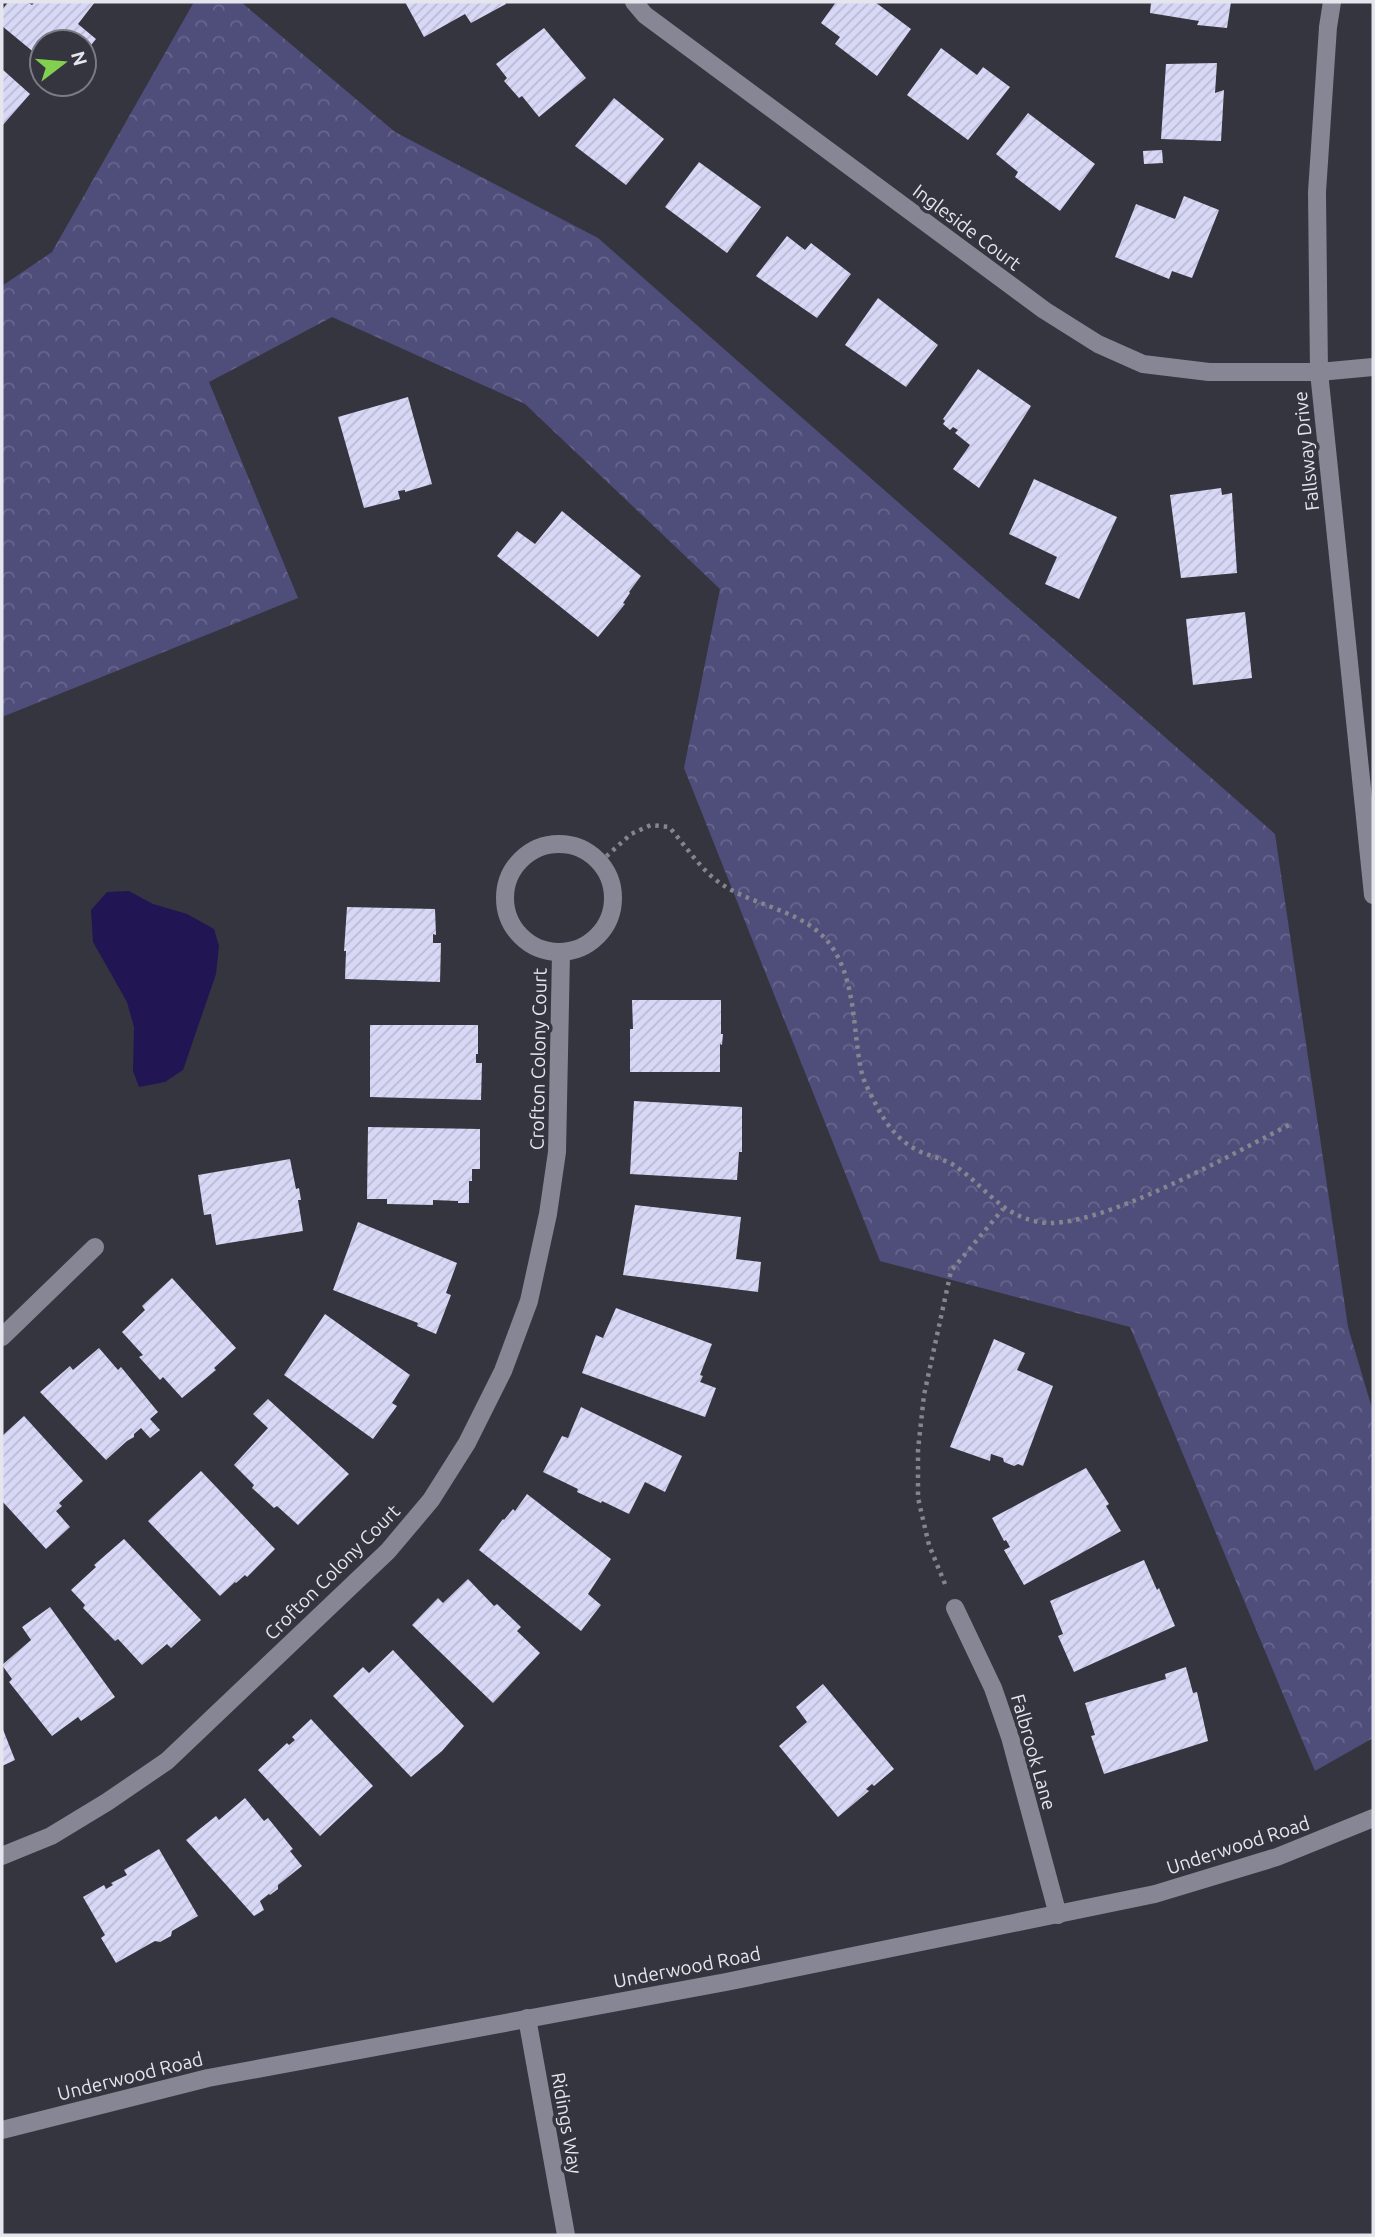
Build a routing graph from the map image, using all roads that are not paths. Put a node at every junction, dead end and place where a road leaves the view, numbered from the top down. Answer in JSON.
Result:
{"nodes":[{"id":1,"x":634,"y":2,"type":"edge"},
{"id":2,"x":1332,"y":2,"type":"edge"},
{"id":3,"x":1373,"y":367,"type":"edge"},
{"id":4,"x":1319,"y":372,"type":"junction"},
{"id":5,"x":1373,"y":895,"type":"edge"},
{"id":6,"x":561,"y":954,"type":"junction"},
{"id":7,"x":96,"y":1247,"type":"dead end"},
{"id":8,"x":2,"y":1337,"type":"edge"},
{"id":9,"x":955,"y":1608,"type":"road end"},
{"id":10,"x":1373,"y":1818,"type":"edge"},
{"id":11,"x":2,"y":1856,"type":"edge"},
{"id":12,"x":1058,"y":1915,"type":"junction"},
{"id":13,"x":527,"y":2018,"type":"junction"},
{"id":14,"x":2,"y":2130,"type":"edge"},
{"id":15,"x":566,"y":2235,"type":"edge"}],
"edges":[{"from":1,"to":4,"type":"street","name":"Ingleside Court"},
{"from":2,"to":4,"type":"street","name":"Fallsway Drive"},
{"from":3,"to":4,"type":"street","name":"Ingleside Court"},
{"from":4,"to":5,"type":"street","name":"Fallsway Drive"},
{"from":6,"to":6,"type":"street","name":"Crofton Colony Court"},
{"from":6,"to":11,"type":"street","name":"Crofton Colony Court"},
{"from":7,"to":8,"type":"street"},
{"from":9,"to":12,"type":"street","name":"Falbrook Lane"},
{"from":10,"to":12,"type":"street","name":"Underwood Road"},
{"from":12,"to":13,"type":"street","name":"Underwood Road"},
{"from":13,"to":14,"type":"street","name":"Underwood Road"},
{"from":13,"to":15,"type":"street","name":"Ridings Way"}]}
